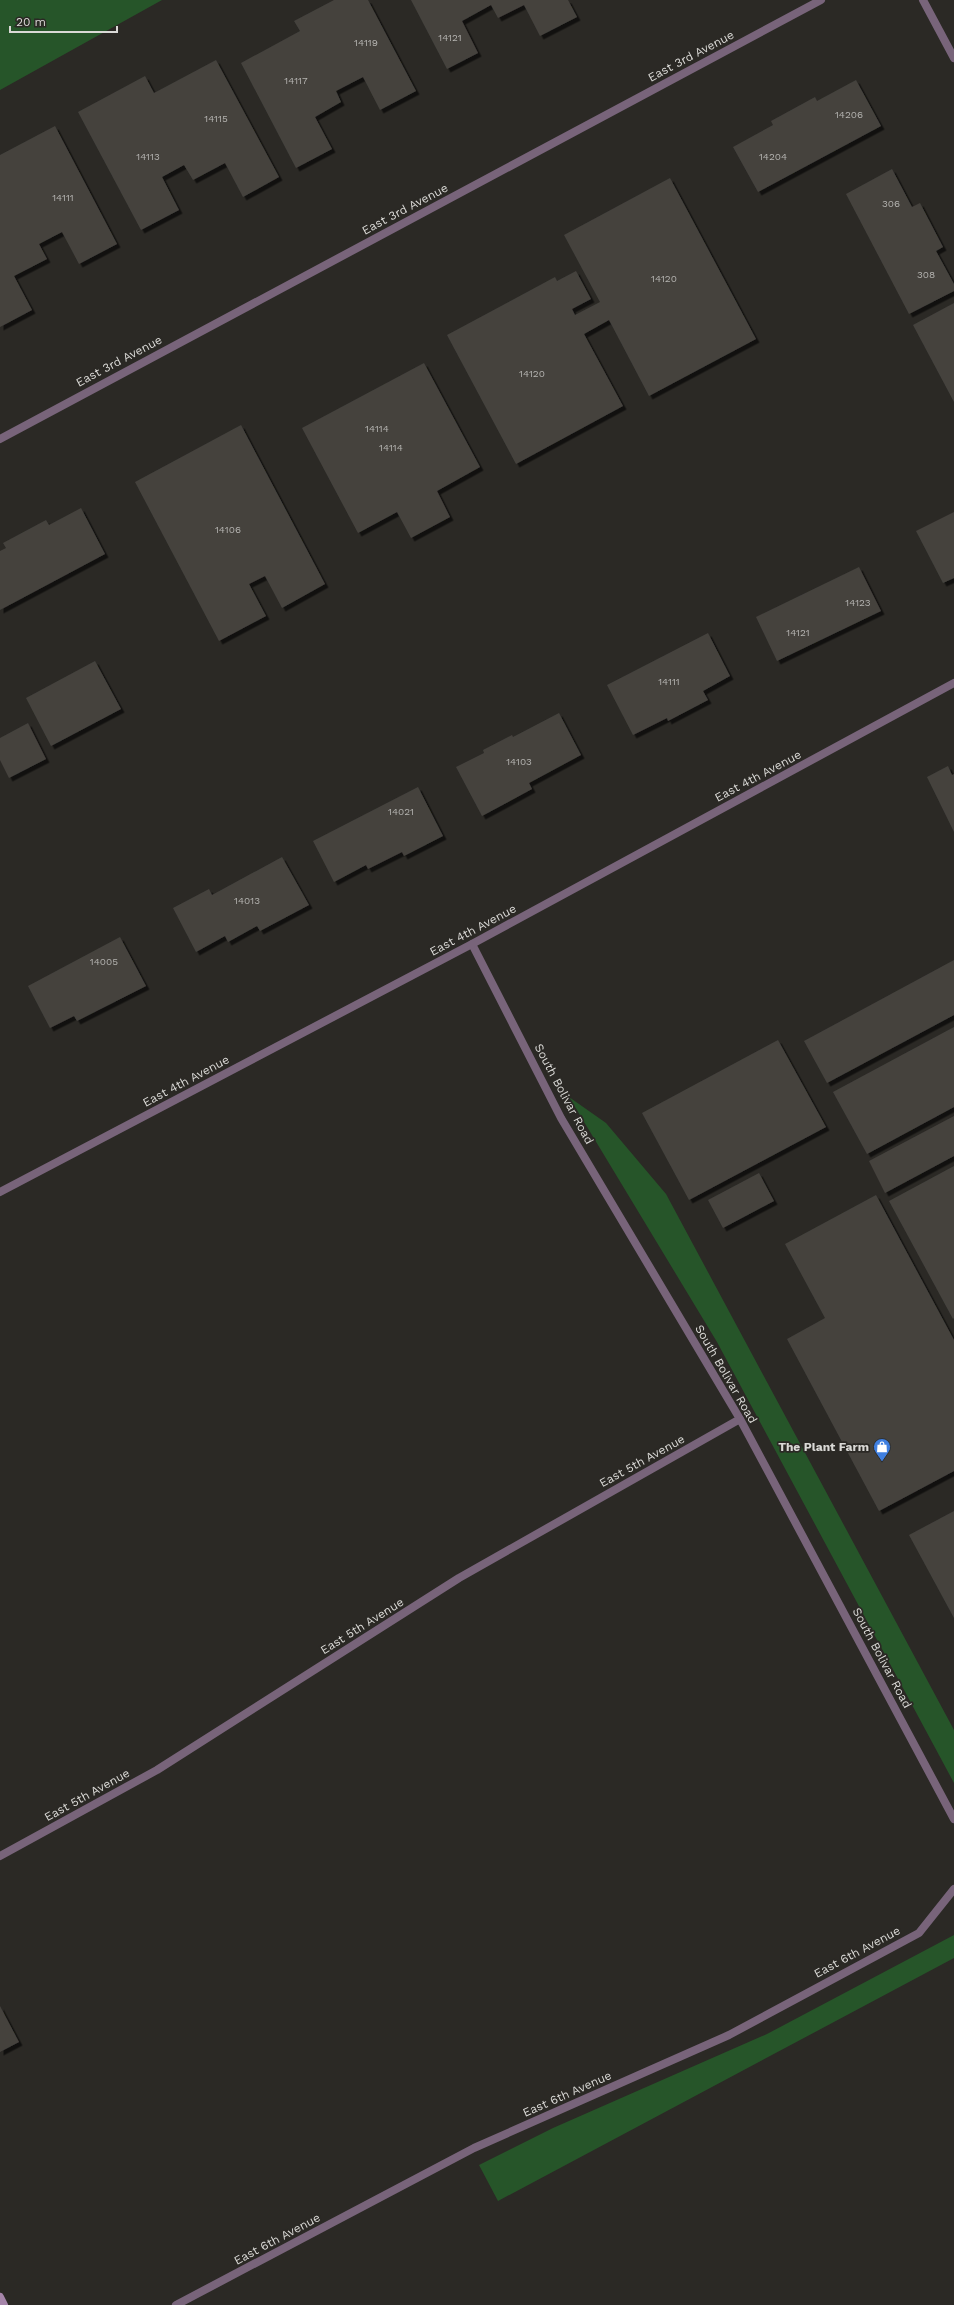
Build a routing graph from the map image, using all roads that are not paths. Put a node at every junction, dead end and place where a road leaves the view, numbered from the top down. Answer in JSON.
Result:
{"nodes":[{"id":1,"x":821,"y":0,"type":"edge"},
{"id":2,"x":923,"y":0,"type":"edge"},
{"id":3,"x":954,"y":58,"type":"edge"},
{"id":4,"x":0,"y":439,"type":"edge"},
{"id":5,"x":954,"y":683,"type":"edge"},
{"id":6,"x":472,"y":944,"type":"junction"},
{"id":7,"x":0,"y":1192,"type":"edge"},
{"id":8,"x":740,"y":1419,"type":"junction"},
{"id":9,"x":954,"y":1819,"type":"edge"},
{"id":10,"x":0,"y":1856,"type":"edge"},
{"id":11,"x":954,"y":1889,"type":"edge"},
{"id":12,"x":0,"y":2297,"type":"edge"},
{"id":13,"x":4,"y":2305,"type":"edge"},
{"id":14,"x":176,"y":2305,"type":"edge"}],
"edges":[{"from":1,"to":4,"type":"street","name":"East 3rd Avenue"},
{"from":2,"to":3,"type":"street"},
{"from":5,"to":6,"type":"street","name":"East 4th Avenue"},
{"from":6,"to":7,"type":"street","name":"East 4th Avenue"},
{"from":6,"to":8,"type":"street","name":"South Bolivar Road"},
{"from":8,"to":9,"type":"street","name":"South Bolivar Road"},
{"from":8,"to":10,"type":"street","name":"East 5th Avenue"},
{"from":11,"to":14,"type":"street","name":"East 6th Avenue"},
{"from":12,"to":13,"type":"main road"}]}
